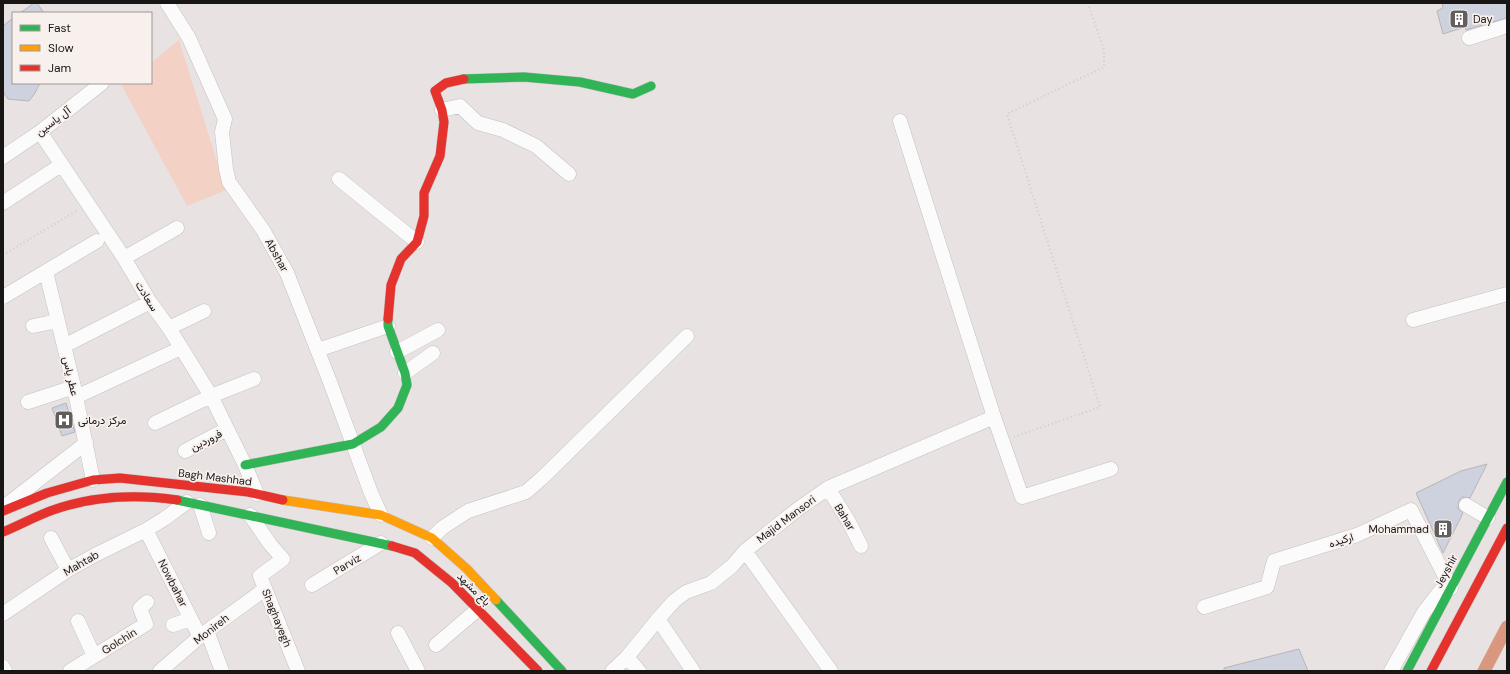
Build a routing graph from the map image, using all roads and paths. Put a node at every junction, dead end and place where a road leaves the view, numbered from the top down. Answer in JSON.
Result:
{"nodes":[{"id":1,"x":167,"y":3,"type":"edge"},
{"id":2,"x":1088,"y":3,"type":"edge"},
{"id":3,"x":1507,"y":26,"type":"edge"},
{"id":4,"x":1469,"y":38,"type":"dead end"},
{"id":5,"x":101,"y":84,"type":"edge"},
{"id":6,"x":651,"y":86,"type":"dead end"},
{"id":7,"x":442,"y":110,"type":"junction"},
{"id":8,"x":900,"y":121,"type":"dead end"},
{"id":9,"x":40,"y":132,"type":"junction"},
{"id":10,"x":3,"y":156,"type":"edge"},
{"id":11,"x":61,"y":165,"type":"junction"},
{"id":12,"x":569,"y":174,"type":"dead end"},
{"id":13,"x":339,"y":179,"type":"dead end"},
{"id":14,"x":3,"y":203,"type":"edge"},
{"id":15,"x":88,"y":204,"type":"junction"},
{"id":16,"x":177,"y":228,"type":"dead end"},
{"id":17,"x":97,"y":241,"type":"dead end"},
{"id":18,"x":417,"y":242,"type":"junction"},
{"id":19,"x":3,"y":255,"type":"edge"},
{"id":20,"x":124,"y":258,"type":"junction"},
{"id":21,"x":46,"y":272,"type":"junction"},
{"id":22,"x":1507,"y":294,"type":"edge"},
{"id":23,"x":3,"y":297,"type":"edge"},
{"id":24,"x":150,"y":302,"type":"junction"},
{"id":25,"x":204,"y":311,"type":"dead end"},
{"id":26,"x":1413,"y":320,"type":"dead end"},
{"id":27,"x":58,"y":321,"type":"junction"},
{"id":28,"x":33,"y":326,"type":"dead end"},
{"id":29,"x":388,"y":326,"type":"junction"},
{"id":30,"x":169,"y":328,"type":"junction"},
{"id":31,"x":438,"y":330,"type":"dead end"},
{"id":32,"x":687,"y":336,"type":"dead end"},
{"id":33,"x":64,"y":346,"type":"junction"},
{"id":34,"x":181,"y":348,"type":"junction"},
{"id":35,"x":318,"y":350,"type":"junction"},
{"id":36,"x":397,"y":352,"type":"junction"},
{"id":37,"x":433,"y":353,"type":"dead end"},
{"id":38,"x":405,"y":373,"type":"junction"},
{"id":39,"x":254,"y":380,"type":"dead end"},
{"id":40,"x":75,"y":392,"type":"junction"},
{"id":41,"x":211,"y":396,"type":"junction"},
{"id":42,"x":28,"y":402,"type":"dead end"},
{"id":43,"x":994,"y":417,"type":"junction"},
{"id":44,"x":155,"y":423,"type":"dead end"},
{"id":45,"x":227,"y":429,"type":"junction"},
{"id":46,"x":1002,"y":442,"type":"junction"},
{"id":47,"x":86,"y":443,"type":"junction"},
{"id":48,"x":353,"y":444,"type":"junction"},
{"id":49,"x":185,"y":451,"type":"dead end"},
{"id":50,"x":245,"y":465,"type":"junction"},
{"id":51,"x":1110,"y":469,"type":"dead end"},
{"id":52,"x":93,"y":480,"type":"junction"},
{"id":53,"x":1507,"y":482,"type":"edge"},
{"id":54,"x":828,"y":488,"type":"junction"},
{"id":55,"x":233,"y":491,"type":"junction"},
{"id":56,"x":47,"y":493,"type":"junction"},
{"id":57,"x":257,"y":494,"type":"junction"},
{"id":58,"x":162,"y":498,"type":"junction"},
{"id":59,"x":289,"y":501,"type":"junction"},
{"id":60,"x":194,"y":503,"type":"junction"},
{"id":61,"x":1466,"y":505,"type":"dead end"},
{"id":62,"x":323,"y":506,"type":"junction"},
{"id":63,"x":3,"y":507,"type":"edge"},
{"id":64,"x":53,"y":510,"type":"junction"},
{"id":65,"x":3,"y":511,"type":"edge"},
{"id":66,"x":316,"y":512,"type":"dead end"},
{"id":67,"x":250,"y":515,"type":"junction"},
{"id":68,"x":381,"y":515,"type":"junction"},
{"id":69,"x":1488,"y":518,"type":"junction"},
{"id":70,"x":164,"y":520,"type":"junction"},
{"id":71,"x":285,"y":522,"type":"junction"},
{"id":72,"x":1507,"y":528,"type":"edge"},
{"id":73,"x":146,"y":530,"type":"junction"},
{"id":74,"x":3,"y":532,"type":"edge"},
{"id":75,"x":209,"y":533,"type":"dead end"},
{"id":76,"x":51,"y":538,"type":"dead end"},
{"id":77,"x":432,"y":538,"type":"junction"},
{"id":78,"x":381,"y":543,"type":"junction"},
{"id":79,"x":861,"y":546,"type":"dead end"},
{"id":80,"x":745,"y":551,"type":"junction"},
{"id":81,"x":68,"y":570,"type":"junction"},
{"id":82,"x":312,"y":585,"type":"dead end"},
{"id":83,"x":1451,"y":588,"type":"junction"},
{"id":84,"x":265,"y":589,"type":"junction"},
{"id":85,"x":148,"y":602,"type":"dead end"},
{"id":86,"x":1204,"y":607,"type":"dead end"},
{"id":87,"x":478,"y":609,"type":"junction"},
{"id":88,"x":3,"y":614,"type":"edge"},
{"id":89,"x":191,"y":619,"type":"junction"},
{"id":90,"x":658,"y":619,"type":"junction"},
{"id":91,"x":78,"y":621,"type":"dead end"},
{"id":92,"x":173,"y":625,"type":"dead end"},
{"id":93,"x":398,"y":633,"type":"dead end"},
{"id":94,"x":203,"y":634,"type":"junction"},
{"id":95,"x":436,"y":645,"type":"dead end"},
{"id":96,"x":94,"y":656,"type":"junction"},
{"id":97,"x":627,"y":657,"type":"junction"},
{"id":98,"x":3,"y":667,"type":"edge"},
{"id":99,"x":536,"y":670,"type":"edge"},
{"id":100,"x":827,"y":670,"type":"edge"},
{"id":101,"x":5,"y":671,"type":"edge"},
{"id":102,"x":70,"y":671,"type":"edge"},
{"id":103,"x":160,"y":671,"type":"edge"},
{"id":104,"x":222,"y":671,"type":"edge"},
{"id":105,"x":298,"y":671,"type":"edge"},
{"id":106,"x":418,"y":671,"type":"edge"},
{"id":107,"x":562,"y":671,"type":"edge"},
{"id":108,"x":612,"y":671,"type":"edge"},
{"id":109,"x":639,"y":671,"type":"edge"},
{"id":110,"x":693,"y":671,"type":"edge"},
{"id":111,"x":1391,"y":671,"type":"edge"},
{"id":112,"x":1407,"y":671,"type":"edge"},
{"id":113,"x":1431,"y":671,"type":"edge"}],
"edges":[{"from":1,"to":35,"type":"street","name":"Abshar"},
{"from":2,"to":46,"type":"path"},
{"from":3,"to":4,"type":"street"},
{"from":5,"to":9,"type":"street","name":"آل یاسین"},
{"from":6,"to":7,"type":"main road"},
{"from":7,"to":12,"type":"street"},
{"from":7,"to":18,"type":"main road"},
{"from":8,"to":43,"type":"street"},
{"from":9,"to":10,"type":"street","name":"آل یاسین"},
{"from":9,"to":11,"type":"street","name":"سعادت"},
{"from":11,"to":14,"type":"street"},
{"from":11,"to":15,"type":"street","name":"سعادت"},
{"from":13,"to":18,"type":"street"},
{"from":15,"to":19,"type":"path"},
{"from":15,"to":20,"type":"street","name":"سعادت"},
{"from":16,"to":20,"type":"street"},
{"from":17,"to":21,"type":"street"},
{"from":18,"to":29,"type":"main road"},
{"from":20,"to":24,"type":"street","name":"سعادت"},
{"from":21,"to":23,"type":"street"},
{"from":21,"to":27,"type":"street","name":"عطر یاس"},
{"from":22,"to":26,"type":"street"},
{"from":24,"to":30,"type":"street","name":"سعادت"},
{"from":24,"to":33,"type":"street"},
{"from":25,"to":30,"type":"street"},
{"from":27,"to":28,"type":"street"},
{"from":27,"to":33,"type":"street","name":"عطر یاس"},
{"from":29,"to":35,"type":"street"},
{"from":29,"to":36,"type":"main road"},
{"from":30,"to":34,"type":"street","name":"سعادت"},
{"from":31,"to":36,"type":"street"},
{"from":32,"to":77,"type":"street"},
{"from":33,"to":40,"type":"street","name":"عطر یاس"},
{"from":34,"to":40,"type":"street"},
{"from":34,"to":41,"type":"street","name":"سعادت"},
{"from":35,"to":48,"type":"street","name":"Abshar"},
{"from":36,"to":38,"type":"main road"},
{"from":37,"to":38,"type":"street"},
{"from":38,"to":48,"type":"main road"},
{"from":39,"to":41,"type":"street"},
{"from":40,"to":42,"type":"street"},
{"from":40,"to":47,"type":"street","name":"عطر یاس"},
{"from":41,"to":44,"type":"street"},
{"from":41,"to":45,"type":"street","name":"سعادت"},
{"from":43,"to":46,"type":"street"},
{"from":43,"to":54,"type":"street","name":"Majid Mansori"},
{"from":45,"to":49,"type":"street","name":"فروردین"},
{"from":45,"to":50,"type":"street","name":"سعادت"},
{"from":46,"to":51,"type":"street"},
{"from":47,"to":52,"type":"street","name":"عطر یاس"},
{"from":47,"to":63,"type":"street"},
{"from":48,"to":50,"type":"main road"},
{"from":48,"to":68,"type":"street","name":"Abshar"},
{"from":50,"to":55,"type":"street"},
{"from":50,"to":57,"type":"street","name":"سعادت"},
{"from":52,"to":55,"type":"main road","name":"Bagh Mashhad"},
{"from":52,"to":56,"type":"main road","name":"Bagh Mashhad"},
{"from":53,"to":69,"type":"main road","name":"Jeyshir"},
{"from":54,"to":79,"type":"street","name":"Bahar"},
{"from":54,"to":80,"type":"street","name":"Majid Mansori"},
{"from":55,"to":57,"type":"main road","name":"Bagh Mashhad"},
{"from":56,"to":64,"type":"main road"},
{"from":56,"to":65,"type":"main road","name":"Bagh Mashhad"},
{"from":57,"to":59,"type":"main road","name":"Bagh Mashhad"},
{"from":58,"to":60,"type":"main road"},
{"from":58,"to":64,"type":"main road"},
{"from":58,"to":70,"type":"street"},
{"from":59,"to":62,"type":"main road","name":"Bagh Mashhad"},
{"from":59,"to":71,"type":"main road"},
{"from":60,"to":67,"type":"main road"},
{"from":60,"to":70,"type":"street","name":"Mahtab"},
{"from":60,"to":75,"type":"street"},
{"from":61,"to":69,"type":"street"},
{"from":62,"to":66,"type":"main road"},
{"from":62,"to":68,"type":"main road","name":"Bagh Mashhad"},
{"from":64,"to":74,"type":"main road"},
{"from":67,"to":71,"type":"main road"},
{"from":67,"to":84,"type":"street","name":"Shaghayegh"},
{"from":68,"to":77,"type":"main road","name":"Bagh Mashhad"},
{"from":69,"to":83,"type":"main road","name":"Jeyshir"},
{"from":70,"to":73,"type":"street","name":"Mahtab"},
{"from":71,"to":78,"type":"main road"},
{"from":72,"to":113,"type":"main road"},
{"from":73,"to":81,"type":"street","name":"Mahtab"},
{"from":73,"to":89,"type":"street","name":"Nowbahar"},
{"from":76,"to":81,"type":"street"},
{"from":77,"to":107,"type":"main road","name":"باغ مشهد"},
{"from":78,"to":82,"type":"street","name":"Parviz"},
{"from":78,"to":87,"type":"main road","name":"باغ مشهد"},
{"from":80,"to":90,"type":"street","name":"Majid Mansori"},
{"from":80,"to":100,"type":"street"},
{"from":81,"to":88,"type":"street","name":"Mahtab"},
{"from":83,"to":86,"type":"street","name":"ارکیده"},
{"from":83,"to":111,"type":"street"},
{"from":83,"to":112,"type":"main road","name":"Jeyshir"},
{"from":84,"to":94,"type":"street","name":"Monireh"},
{"from":84,"to":105,"type":"street","name":"Shaghayegh"},
{"from":85,"to":96,"type":"street","name":"Golchin"},
{"from":87,"to":95,"type":"street"},
{"from":87,"to":99,"type":"main road","name":"باغ مشهد"},
{"from":89,"to":92,"type":"street"},
{"from":89,"to":94,"type":"street","name":"Nowbahar"},
{"from":90,"to":97,"type":"street","name":"Majid Mansori"},
{"from":90,"to":110,"type":"street"},
{"from":91,"to":96,"type":"street"},
{"from":93,"to":106,"type":"street"},
{"from":94,"to":103,"type":"street","name":"Monireh"},
{"from":94,"to":104,"type":"street","name":"Nowbahar"},
{"from":96,"to":102,"type":"street","name":"Golchin"},
{"from":97,"to":108,"type":"street","name":"Majid Mansori"},
{"from":97,"to":109,"type":"street"},
{"from":98,"to":101,"type":"street"}]}
